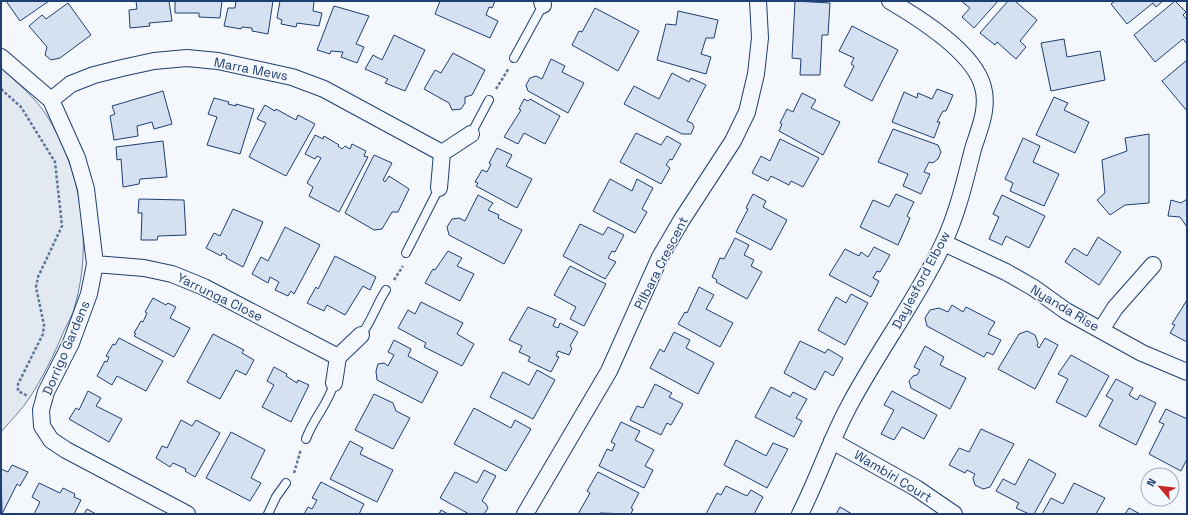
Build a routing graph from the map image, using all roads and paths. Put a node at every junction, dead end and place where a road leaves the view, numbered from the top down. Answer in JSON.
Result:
{"nodes":[{"id":1,"x":758,"y":1,"type":"edge"},
{"id":2,"x":890,"y":1,"type":"edge"},
{"id":3,"x":543,"y":3,"type":"edge"},
{"id":4,"x":1,"y":57,"type":"edge"},
{"id":5,"x":514,"y":58,"type":"joint"},
{"id":6,"x":1,"y":89,"type":"edge"},
{"id":7,"x":51,"y":100,"type":"junction"},
{"id":8,"x":489,"y":100,"type":"joint"},
{"id":9,"x":471,"y":134,"type":"joint"},
{"id":10,"x":442,"y":153,"type":"junction"},
{"id":11,"x":439,"y":188,"type":"joint"},
{"id":12,"x":944,"y":243,"type":"junction"},
{"id":13,"x":406,"y":254,"type":"joint"},
{"id":14,"x":95,"y":264,"type":"junction"},
{"id":15,"x":1152,"y":264,"type":"dead end"},
{"id":16,"x":386,"y":290,"type":"joint"},
{"id":17,"x":1100,"y":330,"type":"junction"},
{"id":18,"x":361,"y":335,"type":"joint"},
{"id":19,"x":338,"y":357,"type":"junction"},
{"id":20,"x":1187,"y":372,"type":"edge"},
{"id":21,"x":334,"y":383,"type":"joint"},
{"id":22,"x":43,"y":402,"type":"junction"},
{"id":23,"x":306,"y":439,"type":"joint"},
{"id":24,"x":832,"y":441,"type":"junction"},
{"id":25,"x":286,"y":483,"type":"joint"},
{"id":26,"x":187,"y":514,"type":"edge"},
{"id":27,"x":268,"y":514,"type":"edge"},
{"id":28,"x":525,"y":514,"type":"edge"},
{"id":29,"x":800,"y":514,"type":"edge"},
{"id":30,"x":954,"y":514,"type":"edge"}],
"edges":[{"from":1,"to":28,"type":"street","name":"Pilbara Crescent"},
{"from":2,"to":12,"type":"street","name":"Daylesford Elbow"},
{"from":3,"to":5,"type":"lane"},
{"from":4,"to":7,"type":"street","name":"Dorrigo Gardens"},
{"from":5,"to":8,"type":"path"},
{"from":6,"to":22,"type":"path"},
{"from":7,"to":10,"type":"street","name":"Marra Mews"},
{"from":7,"to":14,"type":"street","name":"Dorrigo Gardens"},
{"from":8,"to":9,"type":"lane"},
{"from":9,"to":10,"type":"street"},
{"from":10,"to":11,"type":"street"},
{"from":11,"to":13,"type":"lane"},
{"from":12,"to":17,"type":"street","name":"Nyanda Rise"},
{"from":12,"to":24,"type":"street","name":"Daylesford Elbow"},
{"from":13,"to":16,"type":"path"},
{"from":14,"to":19,"type":"street","name":"Yarrunga Close"},
{"from":14,"to":22,"type":"street","name":"Dorrigo Gardens"},
{"from":15,"to":17,"type":"street"},
{"from":16,"to":18,"type":"lane"},
{"from":17,"to":20,"type":"street","name":"Nyanda Rise"},
{"from":18,"to":19,"type":"street"},
{"from":19,"to":21,"type":"street"},
{"from":21,"to":23,"type":"lane"},
{"from":22,"to":26,"type":"street","name":"Dorrigo Gardens"},
{"from":23,"to":25,"type":"path"},
{"from":24,"to":29,"type":"street","name":"Daylesford Elbow"},
{"from":24,"to":30,"type":"street","name":"Wambiri Court"},
{"from":25,"to":27,"type":"lane"}]}
